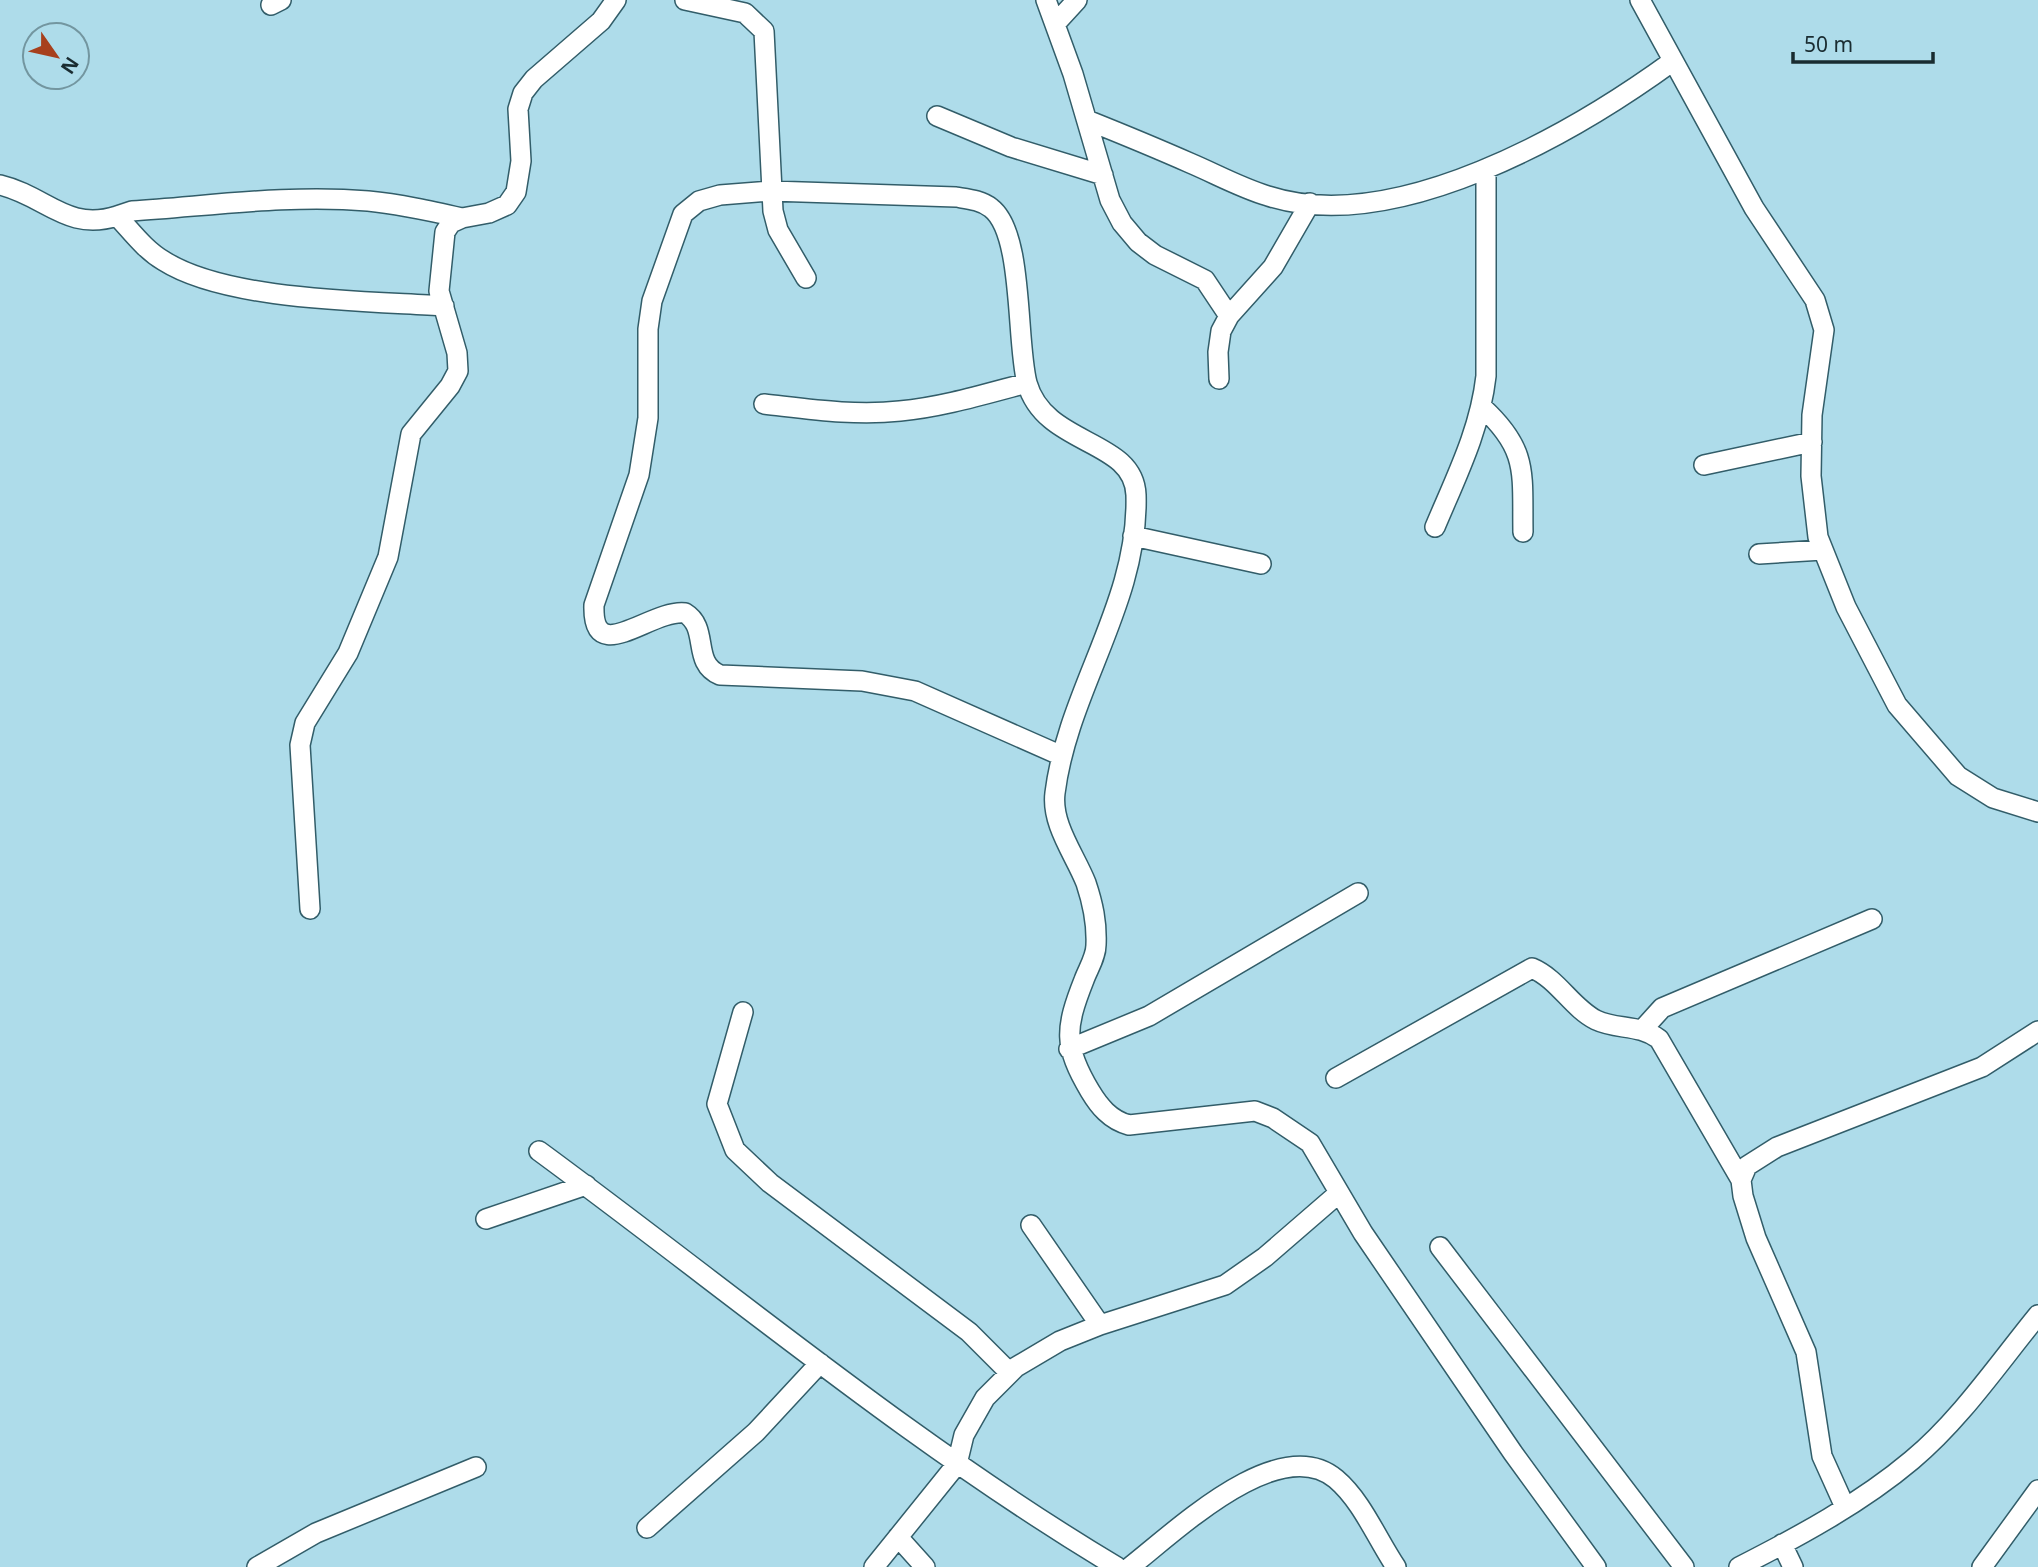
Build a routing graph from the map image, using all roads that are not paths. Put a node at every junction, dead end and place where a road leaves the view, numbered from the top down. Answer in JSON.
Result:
{"nodes":[{"id":1,"x":616,"y":0,"type":"edge"},
{"id":2,"x":685,"y":0,"type":"edge"},
{"id":3,"x":1046,"y":0,"type":"edge"},
{"id":4,"x":1077,"y":0,"type":"edge"},
{"id":5,"x":1640,"y":0,"type":"edge"},
{"id":6,"x":1055,"y":24,"type":"junction"},
{"id":7,"x":1673,"y":61,"type":"junction"},
{"id":8,"x":937,"y":116,"type":"dead end"},
{"id":9,"x":1087,"y":120,"type":"junction"},
{"id":10,"x":1486,"y":169,"type":"junction"},
{"id":11,"x":1103,"y":175,"type":"junction"},
{"id":12,"x":0,"y":185,"type":"edge"},
{"id":13,"x":771,"y":191,"type":"junction"},
{"id":14,"x":1310,"y":203,"type":"junction"},
{"id":15,"x":117,"y":216,"type":"junction"},
{"id":16,"x":463,"y":218,"type":"junction"},
{"id":17,"x":806,"y":278,"type":"dead end"},
{"id":18,"x":444,"y":306,"type":"junction"},
{"id":19,"x":1229,"y":316,"type":"junction"},
{"id":20,"x":1219,"y":379,"type":"dead end"},
{"id":21,"x":1027,"y":383,"type":"junction"},
{"id":22,"x":764,"y":404,"type":"dead end"},
{"id":23,"x":1482,"y":407,"type":"junction"},
{"id":24,"x":1812,"y":442,"type":"junction"},
{"id":25,"x":1704,"y":465,"type":"dead end"},
{"id":26,"x":1435,"y":527,"type":"dead end"},
{"id":27,"x":1523,"y":532,"type":"dead end"},
{"id":28,"x":1133,"y":536,"type":"junction"},
{"id":29,"x":1824,"y":550,"type":"junction"},
{"id":30,"x":1759,"y":554,"type":"dead end"},
{"id":31,"x":1261,"y":564,"type":"dead end"},
{"id":32,"x":1062,"y":756,"type":"junction"},
{"id":33,"x":2038,"y":812,"type":"edge"},
{"id":34,"x":1358,"y":893,"type":"dead end"},
{"id":35,"x":310,"y":909,"type":"dead end"},
{"id":36,"x":1872,"y":919,"type":"dead end"},
{"id":37,"x":743,"y":1012,"type":"dead end"},
{"id":38,"x":1643,"y":1030,"type":"junction"},
{"id":39,"x":2038,"y":1031,"type":"edge"},
{"id":40,"x":1069,"y":1049,"type":"junction"},
{"id":41,"x":1336,"y":1078,"type":"dead end"},
{"id":42,"x":540,"y":1151,"type":"dead end"},
{"id":43,"x":1741,"y":1180,"type":"junction"},
{"id":44,"x":586,"y":1185,"type":"junction"},
{"id":45,"x":1339,"y":1193,"type":"junction"},
{"id":46,"x":486,"y":1219,"type":"dead end"},
{"id":47,"x":1031,"y":1225,"type":"dead end"},
{"id":48,"x":1440,"y":1247,"type":"dead end"},
{"id":49,"x":2038,"y":1315,"type":"edge"},
{"id":50,"x":1100,"y":1325,"type":"junction"},
{"id":51,"x":820,"y":1363,"type":"junction"},
{"id":52,"x":1010,"y":1373,"type":"junction"},
{"id":53,"x":957,"y":1464,"type":"junction"},
{"id":54,"x":475,"y":1467,"type":"dead end"},
{"id":55,"x":2038,"y":1490,"type":"edge"},
{"id":56,"x":1845,"y":1507,"type":"junction"},
{"id":57,"x":647,"y":1528,"type":"dead end"},
{"id":58,"x":898,"y":1536,"type":"junction"},
{"id":59,"x":1782,"y":1544,"type":"junction"},
{"id":60,"x":257,"y":1567,"type":"edge"},
{"id":61,"x":874,"y":1567,"type":"edge"},
{"id":62,"x":925,"y":1567,"type":"edge"},
{"id":63,"x":1117,"y":1567,"type":"edge"},
{"id":64,"x":1130,"y":1567,"type":"edge"},
{"id":65,"x":1396,"y":1567,"type":"edge"},
{"id":66,"x":1596,"y":1567,"type":"edge"},
{"id":67,"x":1684,"y":1567,"type":"edge"},
{"id":68,"x":1739,"y":1567,"type":"edge"},
{"id":69,"x":1793,"y":1567,"type":"edge"},
{"id":70,"x":1982,"y":1567,"type":"edge"}],
"edges":[{"from":1,"to":16,"type":"street"},
{"from":2,"to":13,"type":"street"},
{"from":3,"to":6,"type":"street"},
{"from":4,"to":6,"type":"street"},
{"from":5,"to":7,"type":"street"},
{"from":6,"to":9,"type":"street"},
{"from":7,"to":10,"type":"street"},
{"from":7,"to":24,"type":"street"},
{"from":8,"to":11,"type":"street"},
{"from":9,"to":11,"type":"street"},
{"from":9,"to":14,"type":"street"},
{"from":10,"to":14,"type":"street"},
{"from":10,"to":23,"type":"street"},
{"from":11,"to":19,"type":"street"},
{"from":12,"to":15,"type":"street"},
{"from":13,"to":17,"type":"street"},
{"from":13,"to":21,"type":"street"},
{"from":13,"to":32,"type":"street"},
{"from":14,"to":19,"type":"street"},
{"from":15,"to":16,"type":"street"},
{"from":15,"to":18,"type":"street"},
{"from":16,"to":18,"type":"street"},
{"from":18,"to":35,"type":"street"},
{"from":19,"to":20,"type":"street"},
{"from":21,"to":22,"type":"street"},
{"from":21,"to":28,"type":"street"},
{"from":23,"to":26,"type":"street"},
{"from":23,"to":27,"type":"street"},
{"from":24,"to":25,"type":"street"},
{"from":24,"to":29,"type":"street"},
{"from":28,"to":31,"type":"street"},
{"from":28,"to":32,"type":"street"},
{"from":29,"to":30,"type":"street"},
{"from":29,"to":33,"type":"street"},
{"from":32,"to":40,"type":"street"},
{"from":34,"to":40,"type":"street"},
{"from":36,"to":38,"type":"street"},
{"from":37,"to":52,"type":"street"},
{"from":38,"to":41,"type":"street"},
{"from":38,"to":43,"type":"street"},
{"from":39,"to":43,"type":"street"},
{"from":40,"to":45,"type":"street"},
{"from":42,"to":44,"type":"street"},
{"from":43,"to":56,"type":"street"},
{"from":44,"to":46,"type":"street"},
{"from":44,"to":51,"type":"street"},
{"from":45,"to":50,"type":"street"},
{"from":45,"to":66,"type":"street"},
{"from":47,"to":50,"type":"street"},
{"from":48,"to":67,"type":"street"},
{"from":49,"to":56,"type":"street"},
{"from":50,"to":52,"type":"street"},
{"from":51,"to":53,"type":"street"},
{"from":51,"to":57,"type":"street"},
{"from":52,"to":53,"type":"street"},
{"from":53,"to":58,"type":"street"},
{"from":53,"to":63,"type":"street"},
{"from":54,"to":60,"type":"street"},
{"from":55,"to":70,"type":"street"},
{"from":56,"to":59,"type":"street"},
{"from":58,"to":61,"type":"street"},
{"from":58,"to":62,"type":"street"},
{"from":59,"to":68,"type":"street"},
{"from":59,"to":69,"type":"street"},
{"from":64,"to":65,"type":"street"}]}
